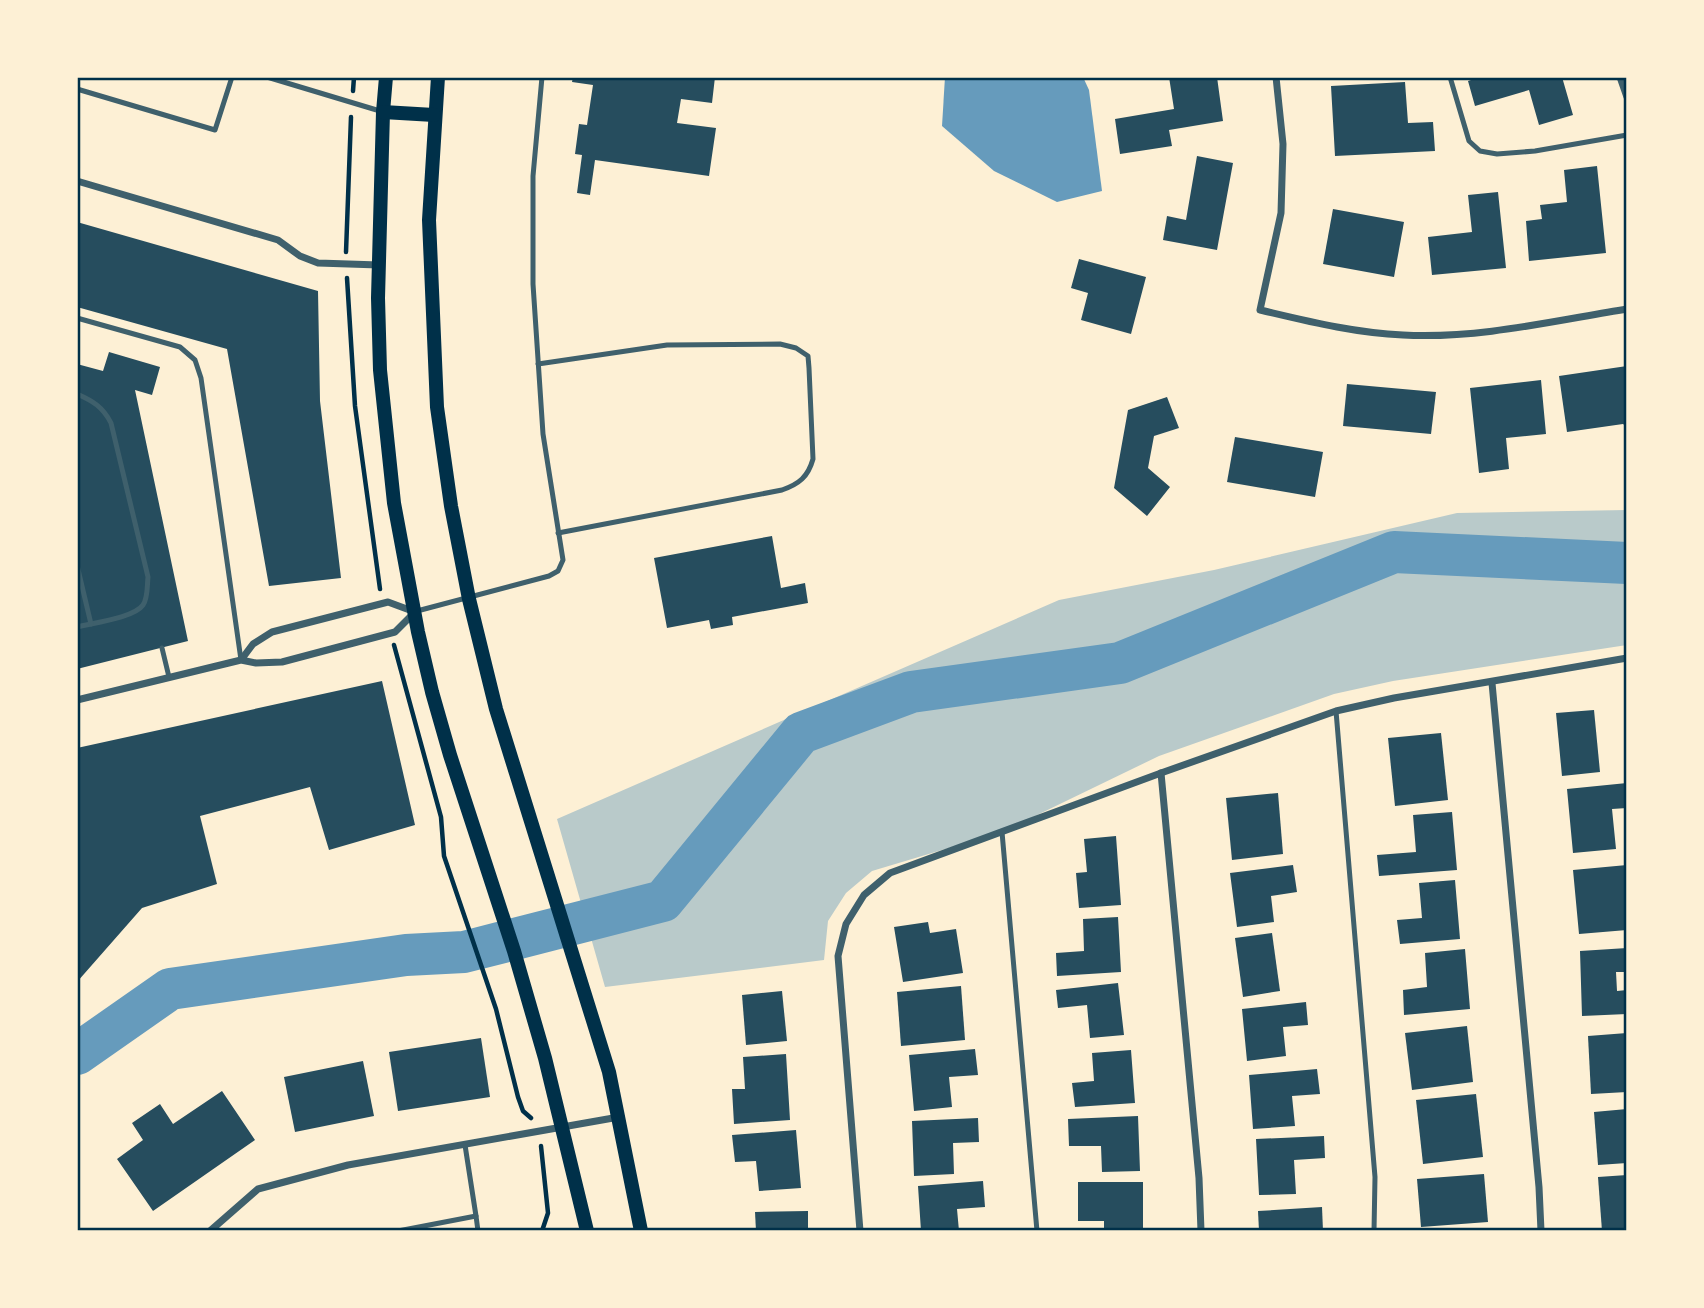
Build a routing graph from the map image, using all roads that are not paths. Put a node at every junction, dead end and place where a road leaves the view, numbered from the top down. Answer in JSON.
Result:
{"nodes":[{"id":1,"x":232,"y":77,"type":"edge"},
{"id":2,"x":267,"y":77,"type":"edge"},
{"id":3,"x":386,"y":77,"type":"edge"},
{"id":4,"x":438,"y":77,"type":"edge"},
{"id":5,"x":542,"y":77,"type":"edge"},
{"id":6,"x":1276,"y":77,"type":"edge"},
{"id":7,"x":1450,"y":77,"type":"edge"},
{"id":8,"x":1620,"y":77,"type":"edge"},
{"id":9,"x":77,"y":89,"type":"edge"},
{"id":10,"x":1627,"y":97,"type":"edge"},
{"id":11,"x":383,"y":112,"type":"junction"},
{"id":12,"x":434,"y":115,"type":"junction"},
{"id":13,"x":1627,"y":135,"type":"edge"},
{"id":14,"x":77,"y":181,"type":"edge"},
{"id":15,"x":379,"y":265,"type":"junction"},
{"id":16,"x":1627,"y":309,"type":"edge"},
{"id":17,"x":77,"y":318,"type":"edge"},
{"id":18,"x":538,"y":364,"type":"junction"},
{"id":19,"x":77,"y":394,"type":"edge"},
{"id":20,"x":558,"y":533,"type":"junction"},
{"id":21,"x":77,"y":565,"type":"edge"},
{"id":22,"x":469,"y":599,"type":"junction"},
{"id":23,"x":415,"y":612,"type":"junction"},
{"id":24,"x":91,"y":624,"type":"junction"},
{"id":25,"x":77,"y":627,"type":"edge"},
{"id":26,"x":162,"y":648,"type":"dead end"},
{"id":27,"x":1627,"y":658,"type":"edge"},
{"id":28,"x":241,"y":660,"type":"junction"},
{"id":29,"x":169,"y":677,"type":"junction"},
{"id":30,"x":1492,"y":683,"type":"junction"},
{"id":31,"x":77,"y":700,"type":"edge"},
{"id":32,"x":1336,"y":711,"type":"junction"},
{"id":33,"x":1161,"y":773,"type":"junction"},
{"id":34,"x":1002,"y":832,"type":"junction"},
{"id":35,"x":619,"y":1116,"type":"junction"},
{"id":36,"x":563,"y":1128,"type":"junction"},
{"id":37,"x":465,"y":1145,"type":"junction"},
{"id":38,"x":476,"y":1216,"type":"junction"},
{"id":39,"x":210,"y":1231,"type":"edge"},
{"id":40,"x":398,"y":1231,"type":"edge"},
{"id":41,"x":478,"y":1231,"type":"edge"},
{"id":42,"x":587,"y":1231,"type":"edge"},
{"id":43,"x":641,"y":1231,"type":"edge"},
{"id":44,"x":860,"y":1231,"type":"edge"},
{"id":45,"x":1037,"y":1231,"type":"edge"},
{"id":46,"x":1201,"y":1231,"type":"edge"},
{"id":47,"x":1374,"y":1231,"type":"edge"},
{"id":48,"x":1541,"y":1231,"type":"edge"}],
"edges":[{"from":1,"to":9,"type":"lane"},
{"from":2,"to":11,"type":"lane"},
{"from":3,"to":11,"type":"main road"},
{"from":4,"to":12,"type":"main road"},
{"from":5,"to":18,"type":"lane"},
{"from":6,"to":16,"type":"street"},
{"from":7,"to":13,"type":"lane"},
{"from":8,"to":10,"type":"street"},
{"from":11,"to":12,"type":"main road"},
{"from":11,"to":15,"type":"main road"},
{"from":12,"to":22,"type":"main road"},
{"from":14,"to":15,"type":"street"},
{"from":15,"to":23,"type":"main road"},
{"from":17,"to":28,"type":"lane"},
{"from":18,"to":20,"type":"lane"},
{"from":18,"to":20,"type":"lane"},
{"from":19,"to":24,"type":"lane"},
{"from":20,"to":22,"type":"lane"},
{"from":21,"to":24,"type":"lane"},
{"from":22,"to":23,"type":"lane"},
{"from":22,"to":35,"type":"main road"},
{"from":23,"to":28,"type":"street"},
{"from":23,"to":28,"type":"street"},
{"from":23,"to":36,"type":"main road"},
{"from":24,"to":25,"type":"lane"},
{"from":26,"to":29,"type":"lane"},
{"from":27,"to":30,"type":"street"},
{"from":28,"to":29,"type":"street"},
{"from":29,"to":31,"type":"street"},
{"from":30,"to":32,"type":"street"},
{"from":30,"to":48,"type":"street"},
{"from":32,"to":33,"type":"street"},
{"from":32,"to":47,"type":"lane"},
{"from":33,"to":34,"type":"street"},
{"from":33,"to":46,"type":"street"},
{"from":34,"to":44,"type":"street"},
{"from":34,"to":45,"type":"lane"},
{"from":35,"to":36,"type":"street"},
{"from":35,"to":43,"type":"main road"},
{"from":36,"to":37,"type":"street"},
{"from":36,"to":42,"type":"main road"},
{"from":37,"to":38,"type":"lane"},
{"from":37,"to":39,"type":"street"},
{"from":38,"to":40,"type":"lane"},
{"from":38,"to":41,"type":"lane"}]}
